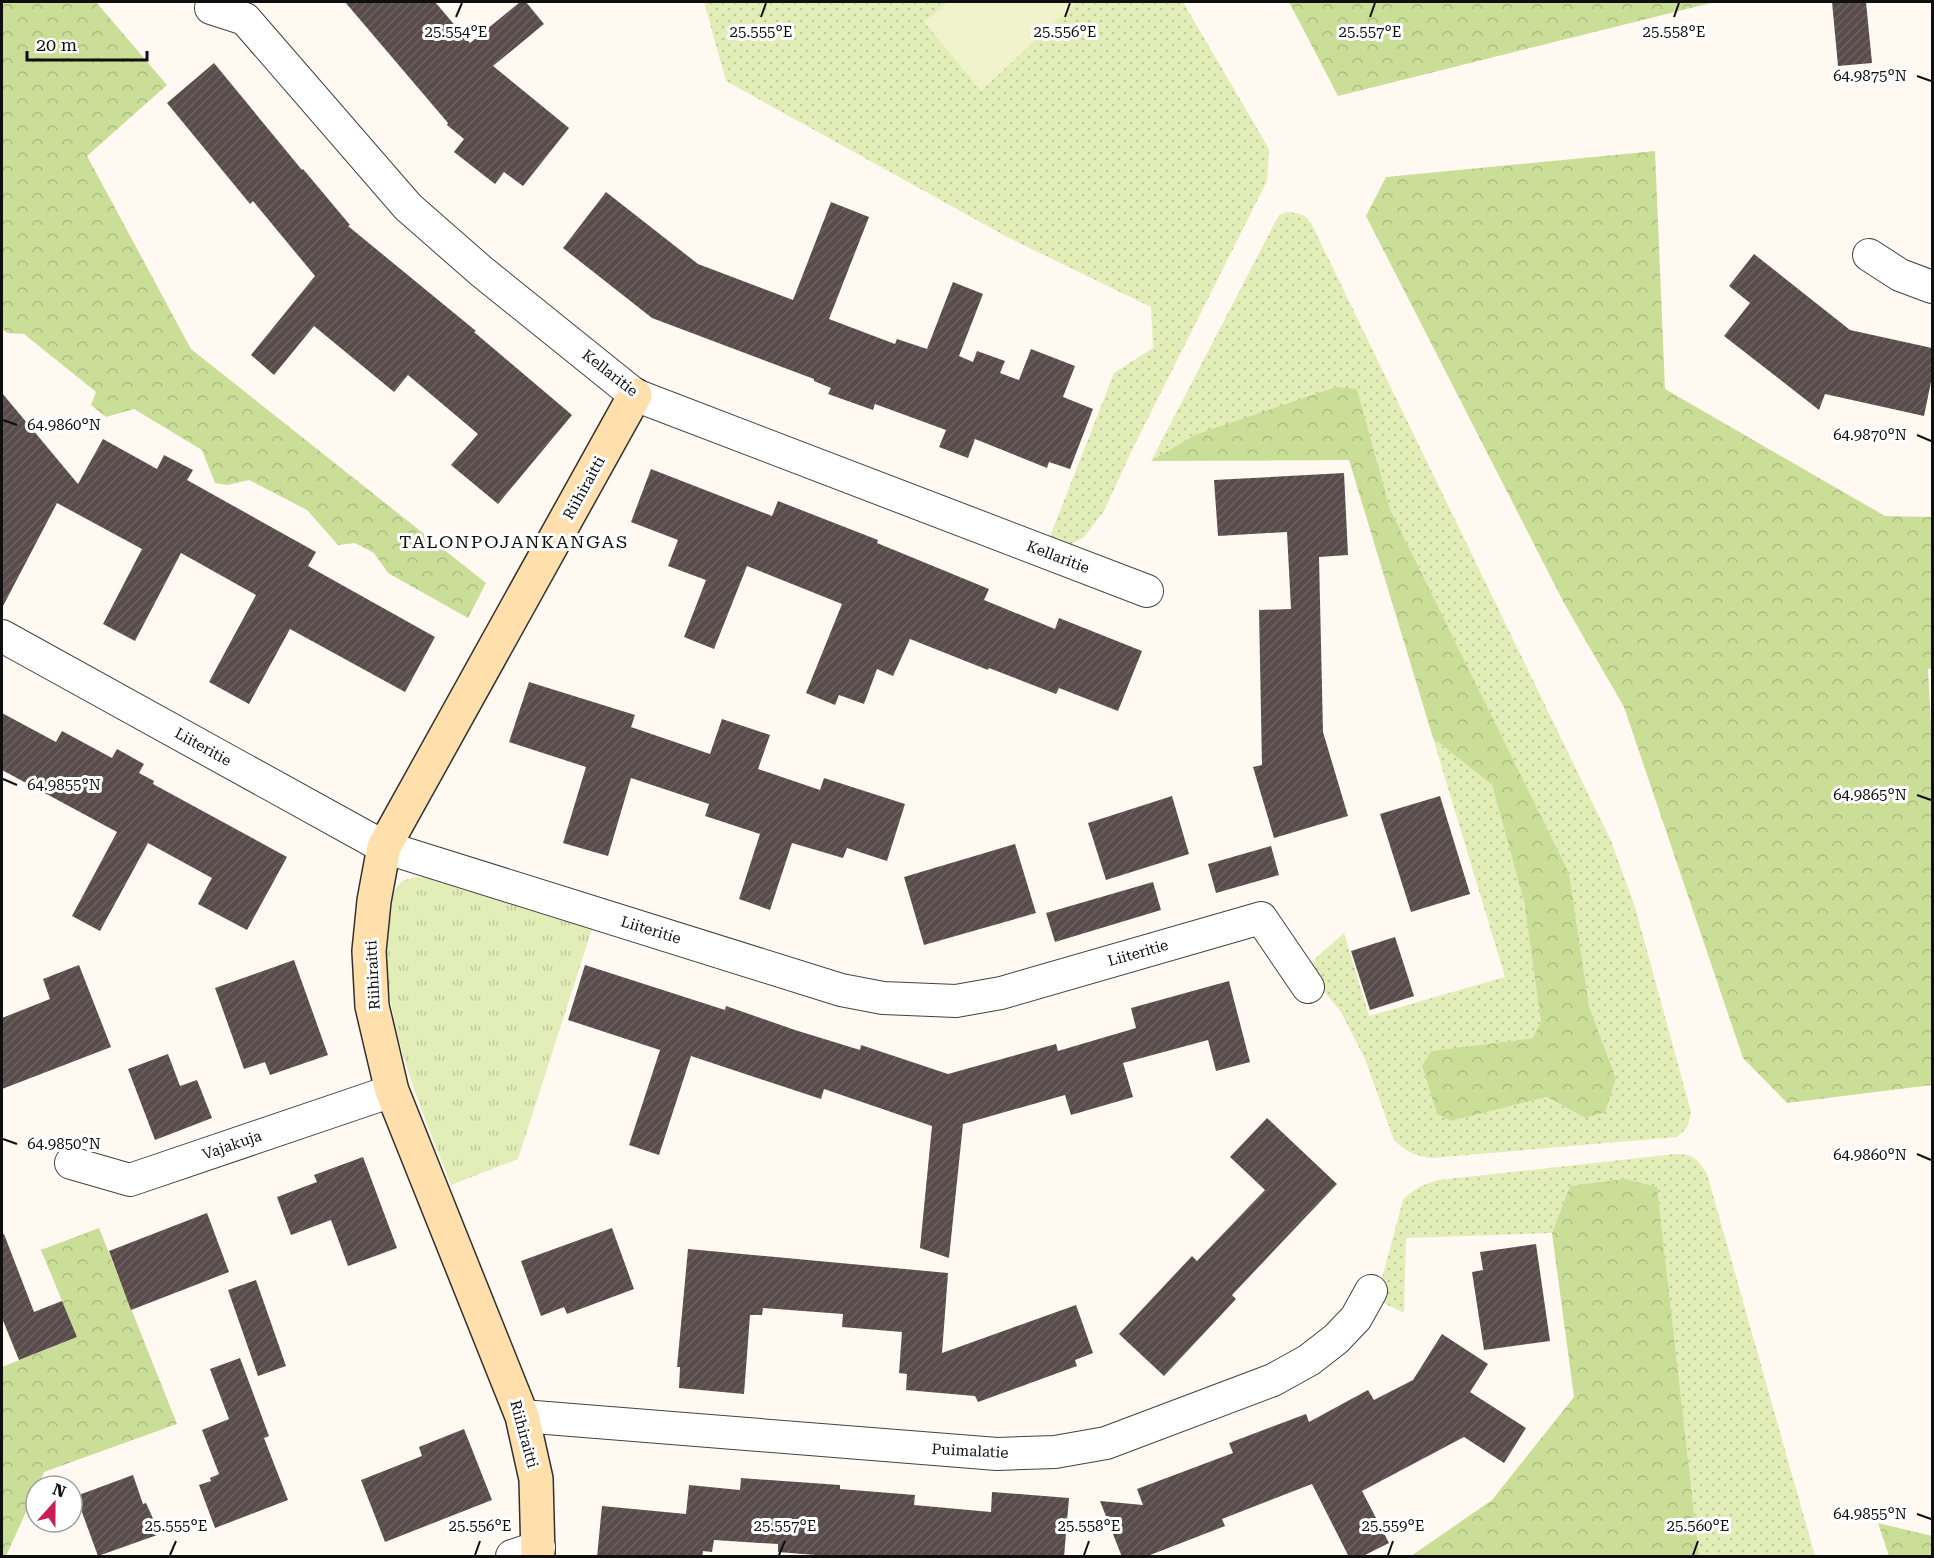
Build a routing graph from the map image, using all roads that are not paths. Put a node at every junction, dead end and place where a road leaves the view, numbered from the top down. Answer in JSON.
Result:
{"nodes":[{"id":1,"x":211,"y":8,"type":"dead end"},
{"id":2,"x":1869,"y":255,"type":"dead end"},
{"id":3,"x":1932,"y":287,"type":"edge"},
{"id":4,"x":635,"y":396,"type":"junction"},
{"id":5,"x":1148,"y":591,"type":"dead end"},
{"id":6,"x":2,"y":636,"type":"edge"},
{"id":7,"x":384,"y":847,"type":"junction"},
{"id":8,"x":1308,"y":987,"type":"dead end"},
{"id":9,"x":392,"y":1091,"type":"junction"},
{"id":10,"x":71,"y":1163,"type":"dead end"},
{"id":11,"x":1371,"y":1291,"type":"dead end"},
{"id":12,"x":522,"y":1416,"type":"junction"},
{"id":13,"x":530,"y":1553,"type":"edge"}],
"edges":[{"from":1,"to":4,"type":"street","name":"Kellaritie"},
{"from":2,"to":3,"type":"street"},
{"from":4,"to":5,"type":"street","name":"Kellaritie"},
{"from":4,"to":7,"type":"street","name":"Riihiraitti"},
{"from":6,"to":7,"type":"street","name":"Liiteritie"},
{"from":7,"to":8,"type":"street","name":"Liiteritie"},
{"from":7,"to":9,"type":"street","name":"Riihiraitti"},
{"from":9,"to":10,"type":"street","name":"Vajakuja"},
{"from":9,"to":12,"type":"street","name":"Riihiraitti"},
{"from":11,"to":12,"type":"street","name":"Puimalatie"},
{"from":12,"to":13,"type":"street","name":"Riihiraitti"}]}
